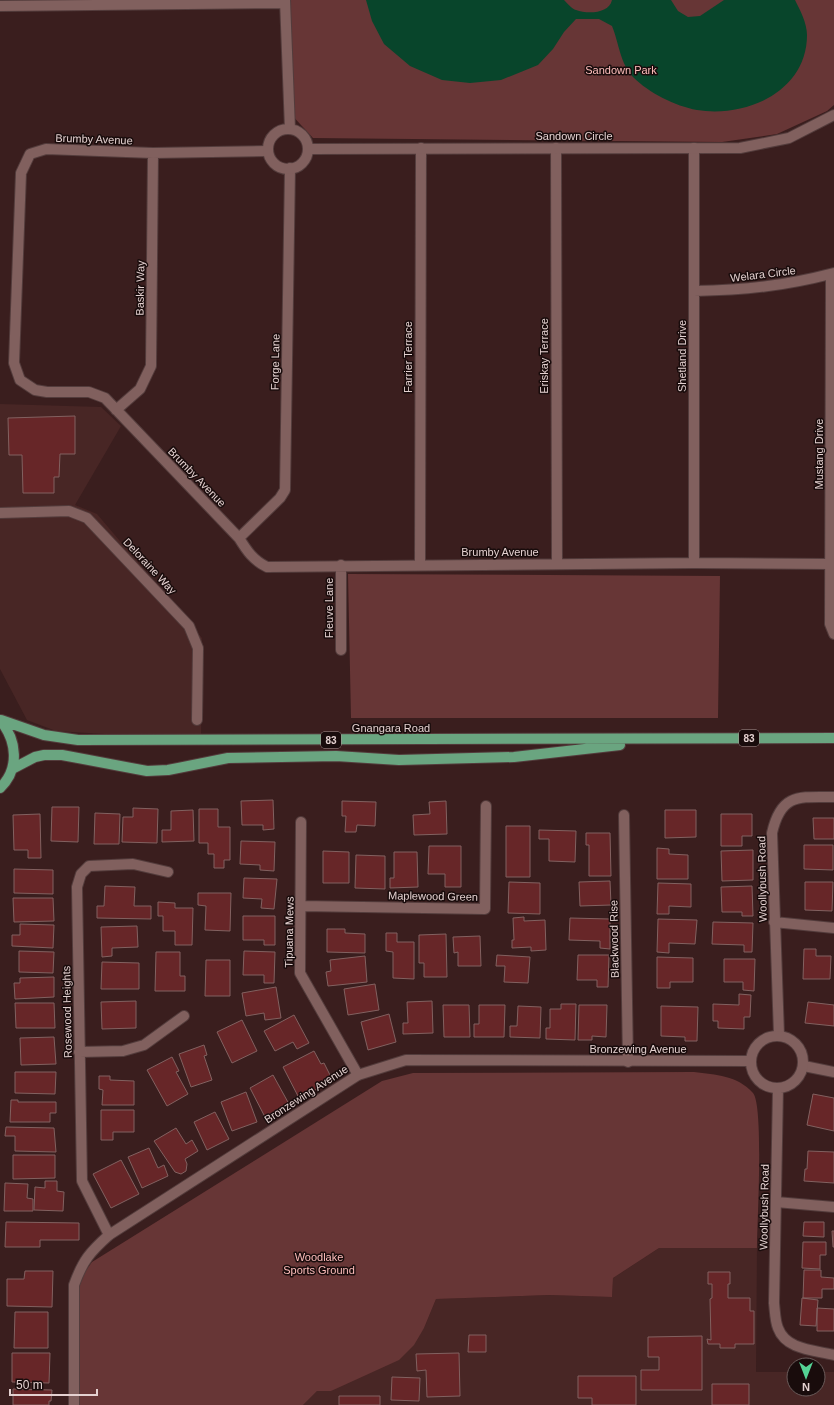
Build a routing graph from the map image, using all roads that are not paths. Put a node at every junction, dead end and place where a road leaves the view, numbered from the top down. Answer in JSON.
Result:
{"nodes":[{"id":1,"x":285,"y":1,"type":"edge"},
{"id":2,"x":0,"y":6,"type":"edge"},
{"id":3,"x":834,"y":115,"type":"edge"},
{"id":4,"x":290,"y":129,"type":"junction"},
{"id":5,"x":420,"y":148,"type":"junction"},
{"id":6,"x":556,"y":148,"type":"junction"},
{"id":7,"x":694,"y":148,"type":"junction"},
{"id":8,"x":308,"y":149,"type":"junction"},
{"id":9,"x":268,"y":151,"type":"junction"},
{"id":10,"x":154,"y":153,"type":"junction"},
{"id":11,"x":290,"y":168,"type":"junction"},
{"id":12,"x":832,"y":273,"type":"edge"},
{"id":13,"x":694,"y":291,"type":"junction"},
{"id":14,"x":832,"y":394,"type":"edge"},
{"id":15,"x":116,"y":410,"type":"junction"},
{"id":16,"x":0,"y":513,"type":"edge"},
{"id":17,"x":239,"y":538,"type":"junction"},
{"id":18,"x":694,"y":563,"type":"junction"},
{"id":19,"x":557,"y":564,"type":"junction"},
{"id":20,"x":830,"y":564,"type":"junction"},
{"id":21,"x":341,"y":565,"type":"junction"},
{"id":22,"x":420,"y":565,"type":"junction"},
{"id":23,"x":834,"y":634,"type":"edge"},
{"id":24,"x":341,"y":650,"type":"dead end"},
{"id":25,"x":0,"y":720,"type":"edge"},
{"id":26,"x":197,"y":720,"type":"dead end"},
{"id":27,"x":834,"y":738,"type":"edge"},
{"id":28,"x":664,"y":739,"type":"junction"},
{"id":29,"x":12,"y":769,"type":"junction"},
{"id":30,"x":0,"y":788,"type":"edge"},
{"id":31,"x":834,"y":797,"type":"edge"},
{"id":32,"x":486,"y":806,"type":"dead end"},
{"id":33,"x":624,"y":815,"type":"dead end"},
{"id":34,"x":301,"y":822,"type":"dead end"},
{"id":35,"x":168,"y":872,"type":"dead end"},
{"id":36,"x":301,"y":906,"type":"junction"},
{"id":37,"x":774,"y":922,"type":"junction"},
{"id":38,"x":834,"y":928,"type":"edge"},
{"id":39,"x":184,"y":1016,"type":"dead end"},
{"id":40,"x":779,"y":1035,"type":"junction"},
{"id":41,"x":79,"y":1052,"type":"junction"},
{"id":42,"x":751,"y":1061,"type":"junction"},
{"id":43,"x":628,"y":1062,"type":"junction"},
{"id":44,"x":804,"y":1066,"type":"junction"},
{"id":45,"x":834,"y":1072,"type":"edge"},
{"id":46,"x":358,"y":1075,"type":"junction"},
{"id":47,"x":778,"y":1088,"type":"junction"},
{"id":48,"x":776,"y":1202,"type":"junction"},
{"id":49,"x":834,"y":1207,"type":"edge"},
{"id":50,"x":109,"y":1235,"type":"junction"},
{"id":51,"x":834,"y":1355,"type":"edge"},
{"id":52,"x":74,"y":1405,"type":"edge"}],
"edges":[{"from":1,"to":2,"type":"street"},
{"from":1,"to":4,"type":"street"},
{"from":3,"to":7,"type":"street","name":"Sandown Circle"},
{"from":4,"to":8,"type":"street"},
{"from":4,"to":9,"type":"street"},
{"from":5,"to":6,"type":"street","name":"Sandown Circle"},
{"from":5,"to":8,"type":"street","name":"Sandown Circle"},
{"from":5,"to":22,"type":"street","name":"Farrier Terrace"},
{"from":6,"to":7,"type":"street","name":"Sandown Circle"},
{"from":6,"to":19,"type":"street","name":"Eriskay Terrace"},
{"from":7,"to":13,"type":"street","name":"Shetland Drive"},
{"from":8,"to":11,"type":"street"},
{"from":9,"to":10,"type":"street","name":"Brumby Avenue"},
{"from":9,"to":11,"type":"street"},
{"from":10,"to":15,"type":"street","name":"Baskir Way"},
{"from":10,"to":15,"type":"street","name":"Brumby Avenue"},
{"from":11,"to":17,"type":"street","name":"Forge Lane"},
{"from":12,"to":13,"type":"street","name":"Welara Circle"},
{"from":12,"to":14,"type":"street","name":"Mustang Drive"},
{"from":13,"to":18,"type":"street","name":"Shetland Drive"},
{"from":14,"to":20,"type":"street","name":"Mustang Drive"},
{"from":15,"to":17,"type":"street","name":"Brumby Avenue"},
{"from":16,"to":26,"type":"street","name":"Deloraine Way"},
{"from":17,"to":21,"type":"street","name":"Brumby Avenue"},
{"from":18,"to":19,"type":"street","name":"Brumby Avenue"},
{"from":18,"to":20,"type":"street","name":"Brumby Avenue"},
{"from":19,"to":22,"type":"street","name":"Brumby Avenue"},
{"from":20,"to":23,"type":"street","name":"Mustang Drive"},
{"from":21,"to":22,"type":"street","name":"Brumby Avenue"},
{"from":21,"to":24,"type":"street","name":"Fleuve Lane"},
{"from":25,"to":28,"type":"main road","name":"Gnangara Road","number":"83"},
{"from":25,"to":29,"type":"main road","number":"83"},
{"from":27,"to":28,"type":"main road","name":"Gnangara Road","number":"83"},
{"from":28,"to":29,"type":"main road","name":"Gnangara Road","number":"83"},
{"from":29,"to":30,"type":"main road","number":"83"},
{"from":31,"to":37,"type":"street","name":"Woollybush Road"},
{"from":32,"to":36,"type":"street","name":"Maplewood Green"},
{"from":33,"to":43,"type":"street","name":"Blackwood Rise"},
{"from":34,"to":36,"type":"street","name":"Tipuana Mews"},
{"from":35,"to":41,"type":"street","name":"Rosewood Heights"},
{"from":36,"to":46,"type":"street","name":"Tipuana Mews"},
{"from":37,"to":38,"type":"street"},
{"from":37,"to":40,"type":"street","name":"Woollybush Road"},
{"from":39,"to":41,"type":"street"},
{"from":40,"to":42,"type":"street"},
{"from":40,"to":44,"type":"street"},
{"from":41,"to":50,"type":"street","name":"Rosewood Heights"},
{"from":42,"to":43,"type":"street","name":"Bronzewing Avenue"},
{"from":42,"to":47,"type":"street"},
{"from":43,"to":46,"type":"street","name":"Bronzewing Avenue"},
{"from":44,"to":45,"type":"street"},
{"from":44,"to":47,"type":"street"},
{"from":46,"to":50,"type":"street","name":"Bronzewing Avenue"},
{"from":47,"to":48,"type":"street","name":"Woollybush Road"},
{"from":48,"to":49,"type":"street"},
{"from":48,"to":51,"type":"street","name":"Woollybush Road"},
{"from":50,"to":52,"type":"street","name":"Bronzewing Avenue"}]}
